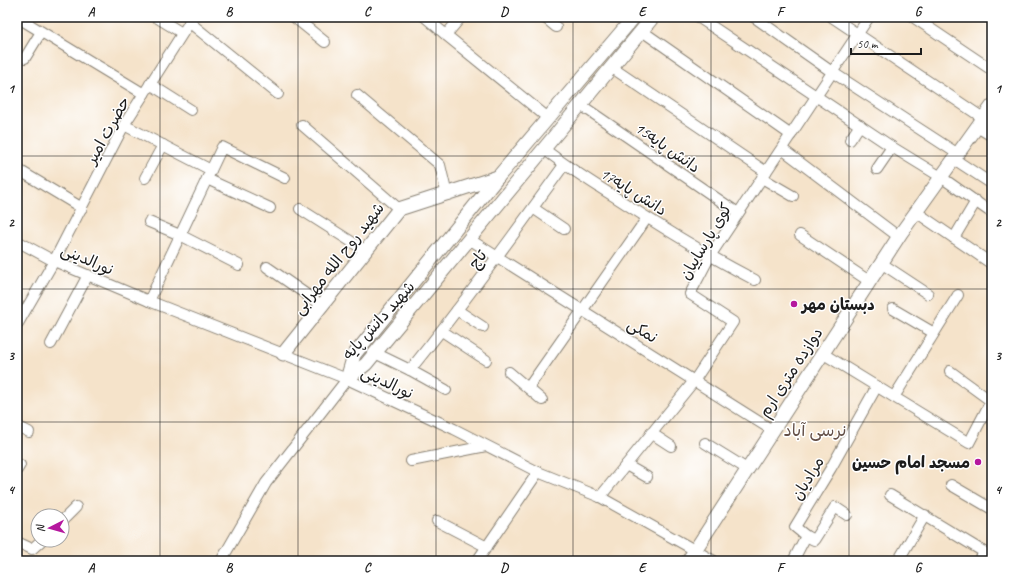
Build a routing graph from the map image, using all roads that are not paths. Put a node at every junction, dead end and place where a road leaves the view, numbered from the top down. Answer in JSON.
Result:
{"nodes":[{"id":1,"x":17,"y":17,"type":"edge"},
{"id":2,"x":156,"y":17,"type":"edge"},
{"id":3,"x":294,"y":17,"type":"edge"},
{"id":4,"x":425,"y":17,"type":"edge"},
{"id":5,"x":461,"y":17,"type":"edge"},
{"id":6,"x":544,"y":17,"type":"edge"},
{"id":7,"x":634,"y":17,"type":"edge"},
{"id":8,"x":654,"y":17,"type":"edge"},
{"id":9,"x":698,"y":17,"type":"edge"},
{"id":10,"x":754,"y":17,"type":"edge"},
{"id":11,"x":832,"y":17,"type":"edge"},
{"id":12,"x":869,"y":17,"type":"edge"},
{"id":13,"x":913,"y":17,"type":"edge"},
{"id":14,"x":191,"y":20,"type":"edge"},
{"id":15,"x":556,"y":27,"type":"dead end"},
{"id":16,"x":642,"y":31,"type":"junction"},
{"id":17,"x":40,"y":32,"type":"junction"},
{"id":18,"x":182,"y":33,"type":"junction"},
{"id":19,"x":446,"y":35,"type":"junction"},
{"id":20,"x":858,"y":35,"type":"junction"},
{"id":21,"x":325,"y":42,"type":"dead end"},
{"id":22,"x":25,"y":58,"type":"dead end"},
{"id":23,"x":611,"y":67,"type":"junction"},
{"id":24,"x":992,"y":70,"type":"edge"},
{"id":25,"x":832,"y":72,"type":"junction"},
{"id":26,"x":150,"y":84,"type":"junction"},
{"id":27,"x":144,"y":94,"type":"junction"},
{"id":28,"x":278,"y":94,"type":"dead end"},
{"id":29,"x":357,"y":95,"type":"dead end"},
{"id":30,"x":816,"y":96,"type":"junction"},
{"id":31,"x":581,"y":105,"type":"junction"},
{"id":32,"x":992,"y":106,"type":"edge"},
{"id":33,"x":191,"y":110,"type":"dead end"},
{"id":34,"x":548,"y":118,"type":"junction"},
{"id":35,"x":980,"y":123,"type":"junction"},
{"id":36,"x":124,"y":125,"type":"junction"},
{"id":37,"x":302,"y":125,"type":"dead end"},
{"id":38,"x":860,"y":125,"type":"junction"},
{"id":39,"x":791,"y":135,"type":"junction"},
{"id":40,"x":992,"y":136,"type":"edge"},
{"id":41,"x":850,"y":140,"type":"dead end"},
{"id":42,"x":163,"y":145,"type":"junction"},
{"id":43,"x":892,"y":147,"type":"junction"},
{"id":44,"x":544,"y":149,"type":"junction"},
{"id":45,"x":782,"y":149,"type":"junction"},
{"id":46,"x":956,"y":156,"type":"junction"},
{"id":47,"x":564,"y":164,"type":"junction"},
{"id":48,"x":17,"y":169,"type":"edge"},
{"id":49,"x":877,"y":169,"type":"dead end"},
{"id":50,"x":209,"y":175,"type":"junction"},
{"id":51,"x":764,"y":175,"type":"junction"},
{"id":52,"x":498,"y":177,"type":"junction"},
{"id":53,"x":941,"y":177,"type":"junction"},
{"id":54,"x":145,"y":178,"type":"dead end"},
{"id":55,"x":285,"y":178,"type":"dead end"},
{"id":56,"x":992,"y":184,"type":"edge"},
{"id":57,"x":512,"y":188,"type":"junction"},
{"id":58,"x":447,"y":195,"type":"junction"},
{"id":59,"x":794,"y":196,"type":"dead end"},
{"id":60,"x":976,"y":201,"type":"junction"},
{"id":61,"x":82,"y":208,"type":"junction"},
{"id":62,"x":270,"y":208,"type":"dead end"},
{"id":63,"x":533,"y":208,"type":"junction"},
{"id":64,"x":300,"y":209,"type":"dead end"},
{"id":65,"x":399,"y":209,"type":"junction"},
{"id":66,"x":916,"y":212,"type":"junction"},
{"id":67,"x":738,"y":213,"type":"junction"},
{"id":68,"x":992,"y":213,"type":"edge"},
{"id":69,"x":647,"y":218,"type":"junction"},
{"id":70,"x":149,"y":222,"type":"dead end"},
{"id":71,"x":564,"y":229,"type":"dead end"},
{"id":72,"x":180,"y":235,"type":"junction"},
{"id":73,"x":800,"y":235,"type":"dead end"},
{"id":74,"x":899,"y":237,"type":"junction"},
{"id":75,"x":954,"y":238,"type":"junction"},
{"id":76,"x":469,"y":239,"type":"junction"},
{"id":77,"x":17,"y":241,"type":"edge"},
{"id":78,"x":366,"y":251,"type":"junction"},
{"id":79,"x":498,"y":256,"type":"junction"},
{"id":80,"x":710,"y":256,"type":"junction"},
{"id":81,"x":54,"y":261,"type":"junction"},
{"id":82,"x":882,"y":263,"type":"junction"},
{"id":83,"x":992,"y":264,"type":"edge"},
{"id":84,"x":239,"y":265,"type":"dead end"},
{"id":85,"x":267,"y":267,"type":"dead end"},
{"id":86,"x":88,"y":275,"type":"junction"},
{"id":87,"x":755,"y":280,"type":"dead end"},
{"id":88,"x":869,"y":282,"type":"junction"},
{"id":89,"x":928,"y":294,"type":"dead end"},
{"id":90,"x":958,"y":294,"type":"dead end"},
{"id":91,"x":149,"y":301,"type":"junction"},
{"id":92,"x":323,"y":306,"type":"junction"},
{"id":93,"x":893,"y":308,"type":"dead end"},
{"id":94,"x":458,"y":310,"type":"junction"},
{"id":95,"x":582,"y":310,"type":"junction"},
{"id":96,"x":17,"y":325,"type":"edge"},
{"id":97,"x":483,"y":327,"type":"dead end"},
{"id":98,"x":442,"y":331,"type":"junction"},
{"id":99,"x":934,"y":334,"type":"junction"},
{"id":100,"x":51,"y":344,"type":"dead end"},
{"id":101,"x":375,"y":353,"type":"junction"},
{"id":102,"x":822,"y":353,"type":"junction"},
{"id":103,"x":284,"y":354,"type":"junction"},
{"id":104,"x":486,"y":360,"type":"dead end"},
{"id":105,"x":410,"y":370,"type":"junction"},
{"id":106,"x":950,"y":371,"type":"dead end"},
{"id":107,"x":509,"y":372,"type":"dead end"},
{"id":108,"x":347,"y":379,"type":"junction"},
{"id":109,"x":694,"y":381,"type":"junction"},
{"id":110,"x":877,"y":386,"type":"junction"},
{"id":111,"x":528,"y":388,"type":"junction"},
{"id":112,"x":446,"y":390,"type":"dead end"},
{"id":113,"x":894,"y":397,"type":"junction"},
{"id":114,"x":542,"y":400,"type":"dead end"},
{"id":115,"x":17,"y":426,"type":"edge"},
{"id":116,"x":772,"y":430,"type":"junction"},
{"id":117,"x":29,"y":432,"type":"dead end"},
{"id":118,"x":651,"y":433,"type":"junction"},
{"id":119,"x":705,"y":443,"type":"dead end"},
{"id":120,"x":486,"y":446,"type":"junction"},
{"id":121,"x":671,"y":446,"type":"dead end"},
{"id":122,"x":411,"y":461,"type":"dead end"},
{"id":123,"x":626,"y":464,"type":"junction"},
{"id":124,"x":747,"y":469,"type":"junction"},
{"id":125,"x":538,"y":472,"type":"junction"},
{"id":126,"x":647,"y":477,"type":"dead end"},
{"id":127,"x":952,"y":485,"type":"dead end"},
{"id":128,"x":890,"y":495,"type":"dead end"},
{"id":129,"x":600,"y":497,"type":"junction"},
{"id":130,"x":76,"y":508,"type":"dead end"},
{"id":131,"x":992,"y":509,"type":"edge"},
{"id":132,"x":70,"y":514,"type":"edge"},
{"id":133,"x":848,"y":515,"type":"dead end"},
{"id":134,"x":925,"y":515,"type":"junction"},
{"id":135,"x":437,"y":521,"type":"dead end"},
{"id":136,"x":806,"y":536,"type":"junction"},
{"id":137,"x":17,"y":542,"type":"edge"},
{"id":138,"x":487,"y":547,"type":"junction"},
{"id":139,"x":33,"y":548,"type":"edge"},
{"id":140,"x":694,"y":549,"type":"junction"},
{"id":141,"x":221,"y":561,"type":"edge"},
{"id":142,"x":477,"y":561,"type":"edge"},
{"id":143,"x":688,"y":561,"type":"edge"},
{"id":144,"x":714,"y":561,"type":"edge"},
{"id":145,"x":793,"y":561,"type":"edge"},
{"id":146,"x":898,"y":561,"type":"edge"},
{"id":147,"x":982,"y":561,"type":"edge"}],
"edges":[{"from":1,"to":17,"type":"street"},
{"from":2,"to":18,"type":"street"},
{"from":3,"to":21,"type":"street"},
{"from":4,"to":19,"type":"street"},
{"from":5,"to":19,"type":"street"},
{"from":6,"to":15,"type":"street"},
{"from":7,"to":34,"type":"street","name":"شهید دانش پایه"},
{"from":8,"to":16,"type":"street","name":"شهید دانش پایه"},
{"from":9,"to":30,"type":"street"},
{"from":10,"to":25,"type":"street"},
{"from":11,"to":20,"type":"street"},
{"from":12,"to":20,"type":"street","name":"کوی پارساییان"},
{"from":13,"to":24,"type":"street"},
{"from":14,"to":18,"type":"street","name":"حضرت امیر"},
{"from":14,"to":28,"type":"street"},
{"from":16,"to":23,"type":"street","name":"شهید دانش پایه"},
{"from":16,"to":39,"type":"street"},
{"from":17,"to":22,"type":"street"},
{"from":17,"to":27,"type":"street"},
{"from":18,"to":26,"type":"street","name":"حضرت امیر"},
{"from":19,"to":34,"type":"street"},
{"from":20,"to":25,"type":"street","name":"کوی پارساییان"},
{"from":20,"to":35,"type":"street"},
{"from":23,"to":31,"type":"street","name":"شهید دانش پایه"},
{"from":23,"to":51,"type":"street"},
{"from":25,"to":30,"type":"street","name":"کوی پارساییان"},
{"from":25,"to":46,"type":"street"},
{"from":26,"to":27,"type":"street","name":"حضرت امیر"},
{"from":26,"to":33,"type":"street"},
{"from":27,"to":36,"type":"street","name":"حضرت امیر"},
{"from":29,"to":58,"type":"street"},
{"from":30,"to":38,"type":"street"},
{"from":30,"to":39,"type":"street","name":"کوی پارساییان"},
{"from":31,"to":44,"type":"street","name":"شهید دانش پایه"},
{"from":31,"to":67,"type":"street","name":"دانش پایه15"},
{"from":32,"to":35,"type":"street","name":"دوازده متری ارم"},
{"from":34,"to":52,"type":"street","name":"شهید دانش پایه"},
{"from":35,"to":40,"type":"street"},
{"from":35,"to":46,"type":"street","name":"دوازده متری ارم"},
{"from":36,"to":42,"type":"street"},
{"from":36,"to":61,"type":"street","name":"حضرت امیر"},
{"from":37,"to":65,"type":"street"},
{"from":38,"to":41,"type":"street"},
{"from":38,"to":43,"type":"street"},
{"from":39,"to":45,"type":"street","name":"کوی پارساییان"},
{"from":42,"to":50,"type":"street"},
{"from":42,"to":54,"type":"street"},
{"from":43,"to":49,"type":"street"},
{"from":43,"to":53,"type":"street"},
{"from":44,"to":47,"type":"street","name":"دانش پایه17"},
{"from":44,"to":57,"type":"street","name":"شهید دانش پایه"},
{"from":45,"to":51,"type":"street","name":"کوی پارساییان"},
{"from":45,"to":74,"type":"street"},
{"from":46,"to":53,"type":"street","name":"دوازده متری ارم"},
{"from":46,"to":56,"type":"street"},
{"from":47,"to":63,"type":"street","name":"تاچ"},
{"from":47,"to":69,"type":"street","name":"دانش پایه17"},
{"from":48,"to":61,"type":"street"},
{"from":50,"to":55,"type":"street"},
{"from":50,"to":62,"type":"street"},
{"from":50,"to":72,"type":"street"},
{"from":51,"to":59,"type":"street"},
{"from":51,"to":67,"type":"street","name":"کوی پارساییان"},
{"from":52,"to":57,"type":"street"},
{"from":52,"to":58,"type":"street","name":"شهید روح الله مهرابی"},
{"from":52,"to":108,"type":"street","name":"شهید دانش پایه"},
{"from":53,"to":60,"type":"street"},
{"from":53,"to":66,"type":"street","name":"دوازده متری ارم"},
{"from":57,"to":76,"type":"street","name":"شهید دانش پایه"},
{"from":58,"to":65,"type":"street","name":"شهید روح الله مهرابی"},
{"from":60,"to":68,"type":"street"},
{"from":60,"to":75,"type":"street"},
{"from":61,"to":81,"type":"street","name":"حضرت امیر"},
{"from":63,"to":71,"type":"street"},
{"from":63,"to":79,"type":"street","name":"تاچ"},
{"from":64,"to":78,"type":"street"},
{"from":65,"to":78,"type":"street","name":"شهید روح الله مهرابی"},
{"from":66,"to":74,"type":"street","name":"دوازده متری ارم"},
{"from":66,"to":75,"type":"street"},
{"from":67,"to":80,"type":"street","name":"کوی پارساییان"},
{"from":69,"to":80,"type":"street","name":"دانش پایه17"},
{"from":69,"to":95,"type":"street"},
{"from":70,"to":72,"type":"street"},
{"from":72,"to":84,"type":"street"},
{"from":72,"to":91,"type":"street"},
{"from":73,"to":88,"type":"street"},
{"from":74,"to":82,"type":"street","name":"دوازده متری ارم"},
{"from":75,"to":83,"type":"street"},
{"from":76,"to":79,"type":"street","name":"نمکی"},
{"from":76,"to":101,"type":"street","name":"شهید دانش پایه"},
{"from":77,"to":81,"type":"street","name":"نورالدینی"},
{"from":78,"to":92,"type":"street","name":"شهید روح الله مهرابی"},
{"from":79,"to":94,"type":"street","name":"تاچ"},
{"from":79,"to":95,"type":"street","name":"نمکی"},
{"from":80,"to":87,"type":"street","name":"دانش پایه17"},
{"from":80,"to":109,"type":"street","name":"کوی پارساییان"},
{"from":81,"to":86,"type":"street","name":"نورالدینی"},
{"from":81,"to":96,"type":"street","name":"حضرت امیر"},
{"from":82,"to":88,"type":"street","name":"دوازده متری ارم"},
{"from":82,"to":89,"type":"street"},
{"from":85,"to":92,"type":"street"},
{"from":86,"to":91,"type":"street","name":"نورالدینی"},
{"from":86,"to":100,"type":"street"},
{"from":88,"to":102,"type":"street","name":"دوازده متری ارم"},
{"from":90,"to":99,"type":"street"},
{"from":91,"to":103,"type":"street","name":"نورالدینی"},
{"from":92,"to":103,"type":"street","name":"شهید روح الله مهرابی"},
{"from":93,"to":99,"type":"street"},
{"from":94,"to":97,"type":"street"},
{"from":94,"to":98,"type":"street","name":"تاچ"},
{"from":95,"to":109,"type":"street","name":"نمکی"},
{"from":95,"to":111,"type":"street"},
{"from":98,"to":104,"type":"street"},
{"from":98,"to":105,"type":"street","name":"تاچ"},
{"from":99,"to":113,"type":"street"},
{"from":101,"to":105,"type":"street"},
{"from":101,"to":108,"type":"street","name":"شهید دانش پایه"},
{"from":102,"to":110,"type":"street"},
{"from":102,"to":116,"type":"street","name":"دوازده متری ارم"},
{"from":103,"to":108,"type":"street","name":"نورالدینی"},
{"from":105,"to":112,"type":"street"},
{"from":106,"to":113,"type":"street"},
{"from":107,"to":111,"type":"street"},
{"from":108,"to":120,"type":"street","name":"نورالدینی"},
{"from":108,"to":141,"type":"street"},
{"from":109,"to":116,"type":"street","name":"نمکی"},
{"from":109,"to":118,"type":"street","name":"کوی پارساییان"},
{"from":110,"to":113,"type":"street"},
{"from":110,"to":136,"type":"street","name":"مرادیان"},
{"from":111,"to":114,"type":"street"},
{"from":115,"to":117,"type":"street"},
{"from":116,"to":124,"type":"street","name":"دوازده متری ارم"},
{"from":118,"to":121,"type":"street"},
{"from":118,"to":123,"type":"street","name":"کوی پارساییان"},
{"from":119,"to":124,"type":"street"},
{"from":120,"to":122,"type":"street"},
{"from":120,"to":125,"type":"street","name":"نورالدینی"},
{"from":123,"to":126,"type":"street"},
{"from":123,"to":129,"type":"street","name":"کوی پارساییان"},
{"from":124,"to":140,"type":"street","name":"دوازده متری ارم"},
{"from":125,"to":129,"type":"street","name":"نورالدینی"},
{"from":125,"to":138,"type":"street"},
{"from":127,"to":131,"type":"street"},
{"from":128,"to":134,"type":"street"},
{"from":129,"to":140,"type":"street","name":"نورالدینی"},
{"from":130,"to":132,"type":"street"},
{"from":133,"to":136,"type":"street"},
{"from":134,"to":146,"type":"street"},
{"from":134,"to":147,"type":"street"},
{"from":135,"to":138,"type":"street"},
{"from":136,"to":145,"type":"street"},
{"from":137,"to":139,"type":"street"},
{"from":138,"to":142,"type":"street"},
{"from":140,"to":143,"type":"street","name":"دوازده متری ارم"},
{"from":140,"to":144,"type":"street","name":"نورالدینی"}]}
